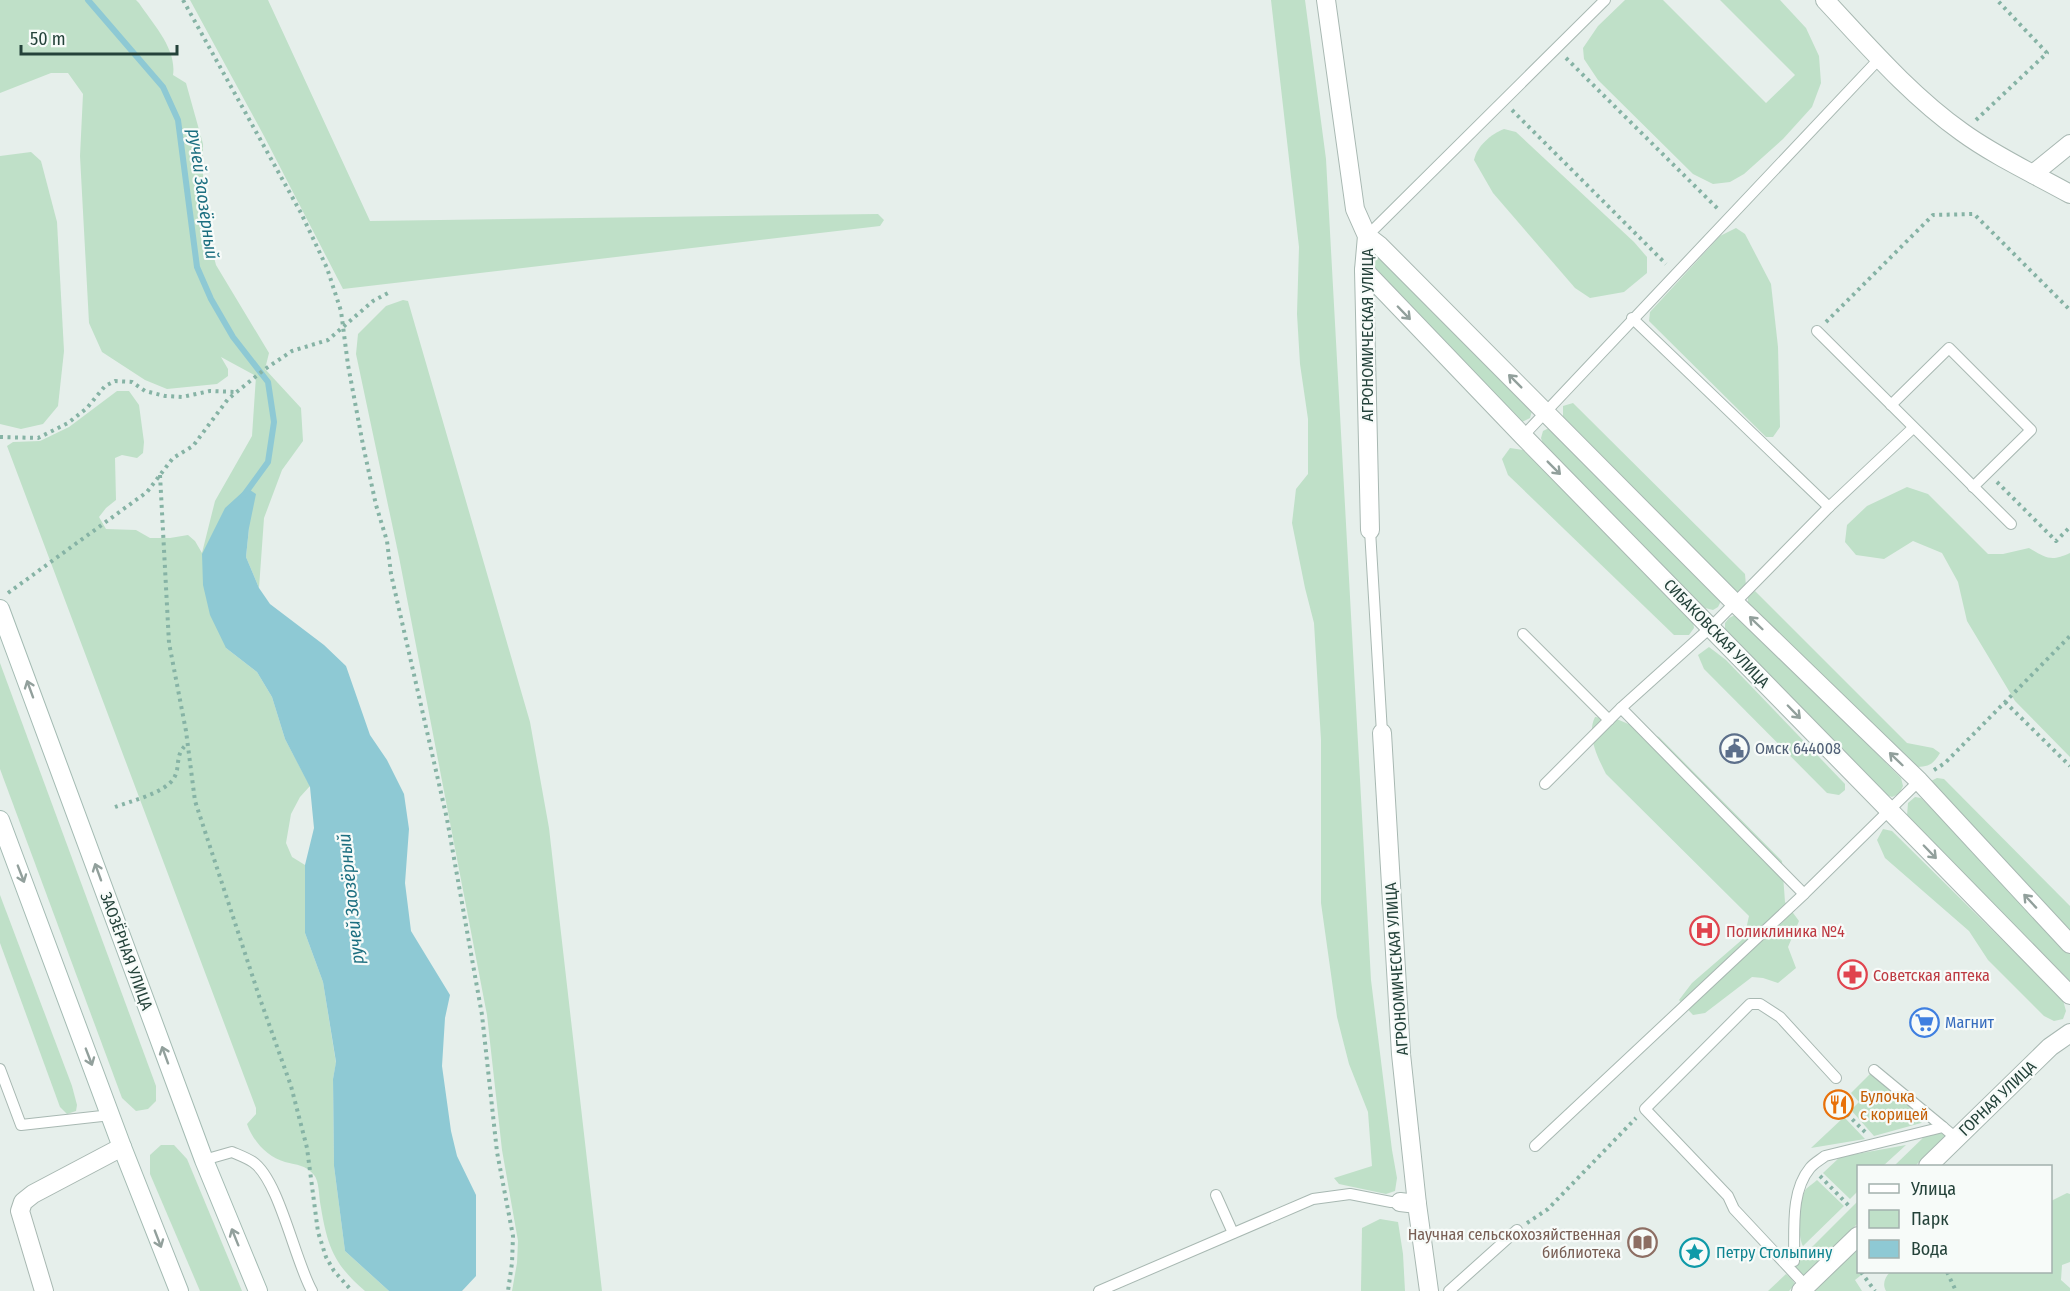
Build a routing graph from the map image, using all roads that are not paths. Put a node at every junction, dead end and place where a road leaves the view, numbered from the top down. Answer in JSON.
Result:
{"nodes":[{"id":1,"x":1326,"y":0,"type":"edge"},
{"id":2,"x":1605,"y":0,"type":"edge"},
{"id":3,"x":1825,"y":0,"type":"edge"},
{"id":4,"x":1880,"y":58,"type":"junction"},
{"id":5,"x":2070,"y":144,"type":"edge"},
{"id":6,"x":2033,"y":174,"type":"junction"},
{"id":7,"x":2070,"y":194,"type":"edge"},
{"id":8,"x":1367,"y":236,"type":"junction"},
{"id":9,"x":1364,"y":270,"type":"junction"},
{"id":10,"x":1632,"y":318,"type":"junction"},
{"id":11,"x":1817,"y":331,"type":"road end"},
{"id":12,"x":1891,"y":405,"type":"junction"},
{"id":13,"x":1546,"y":412,"type":"junction"},
{"id":14,"x":1914,"y":428,"type":"junction"},
{"id":15,"x":1523,"y":436,"type":"junction"},
{"id":16,"x":1973,"y":487,"type":"junction"},
{"id":17,"x":1829,"y":507,"type":"junction"},
{"id":18,"x":2011,"y":524,"type":"dead end"},
{"id":19,"x":1370,"y":530,"type":"joint"},
{"id":20,"x":1735,"y":603,"type":"junction"},
{"id":21,"x":0,"y":609,"type":"edge"},
{"id":22,"x":1711,"y":627,"type":"junction"},
{"id":23,"x":1523,"y":634,"type":"dead end"},
{"id":24,"x":1621,"y":708,"type":"junction"},
{"id":25,"x":1609,"y":720,"type":"junction"},
{"id":26,"x":1382,"y":733,"type":"joint"},
{"id":27,"x":1919,"y":781,"type":"junction"},
{"id":28,"x":1545,"y":784,"type":"dead end"},
{"id":29,"x":1890,"y":810,"type":"junction"},
{"id":30,"x":0,"y":820,"type":"edge"},
{"id":31,"x":4,"y":842,"type":"edge"},
{"id":32,"x":1804,"y":894,"type":"junction"},
{"id":33,"x":2070,"y":944,"type":"edge"},
{"id":34,"x":2070,"y":995,"type":"edge"},
{"id":35,"x":2070,"y":1033,"type":"edge"},
{"id":36,"x":0,"y":1069,"type":"edge"},
{"id":37,"x":1874,"y":1071,"type":"dead end"},
{"id":38,"x":1836,"y":1078,"type":"dead end"},
{"id":39,"x":111,"y":1114,"type":"junction"},
{"id":40,"x":1949,"y":1133,"type":"junction"},
{"id":41,"x":1535,"y":1146,"type":"dead end"},
{"id":42,"x":122,"y":1147,"type":"junction"},
{"id":43,"x":204,"y":1160,"type":"junction"},
{"id":44,"x":1929,"y":1165,"type":"edge"},
{"id":45,"x":1216,"y":1195,"type":"dead end"},
{"id":46,"x":1409,"y":1203,"type":"junction"},
{"id":47,"x":1517,"y":1230,"type":"road end"},
{"id":48,"x":1233,"y":1233,"type":"junction"},
{"id":49,"x":1857,"y":1237,"type":"edge"},
{"id":50,"x":1794,"y":1261,"type":"dead end"},
{"id":51,"x":1804,"y":1289,"type":"edge"},
{"id":52,"x":44,"y":1291,"type":"edge"},
{"id":53,"x":179,"y":1291,"type":"edge"},
{"id":54,"x":258,"y":1291,"type":"edge"},
{"id":55,"x":312,"y":1291,"type":"edge"},
{"id":56,"x":1099,"y":1291,"type":"edge"},
{"id":57,"x":1429,"y":1291,"type":"edge"},
{"id":58,"x":1449,"y":1291,"type":"edge"}],
"edges":[{"from":1,"to":8,"type":"street","name":"АГРОНОМИЧЕСКАЯ УЛИЦА"},
{"from":2,"to":8,"type":"lane"},
{"from":3,"to":4,"type":"street"},
{"from":4,"to":6,"type":"street"},
{"from":4,"to":10,"type":"lane"},
{"from":5,"to":6,"type":"street"},
{"from":6,"to":7,"type":"street"},
{"from":8,"to":9,"type":"street","name":"АГРОНОМИЧЕСКАЯ УЛИЦА"},
{"from":13,"to":8,"type":"street","name":"СИБАКОВСКАЯ УЛИЦА","one_way":true},
{"from":9,"to":15,"type":"street","name":"СИБАКОВСКАЯ УЛИЦА","one_way":true},
{"from":9,"to":19,"type":"street","name":"АГРОНОМИЧЕСКАЯ УЛИЦА"},
{"from":10,"to":13,"type":"lane"},
{"from":10,"to":17,"type":"lane"},
{"from":11,"to":12,"type":"lane"},
{"from":12,"to":14,"type":"lane"},
{"from":12,"to":16,"type":"lane"},
{"from":13,"to":15,"type":"lane"},
{"from":13,"to":20,"type":"street","name":"СИБАКОВСКАЯ УЛИЦА"},
{"from":14,"to":16,"type":"lane"},
{"from":14,"to":17,"type":"lane"},
{"from":15,"to":22,"type":"street","name":"СИБАКОВСКАЯ УЛИЦА","one_way":true},
{"from":16,"to":18,"type":"lane"},
{"from":17,"to":20,"type":"lane"},
{"from":19,"to":26,"type":"lane"},
{"from":20,"to":22,"type":"lane"},
{"from":27,"to":20,"type":"street","name":"СИБАКОВСКАЯ УЛИЦА","one_way":true},
{"from":43,"to":21,"type":"street","name":"ЗАОЗЁРНАЯ УЛИЦА","one_way":true},
{"from":22,"to":24,"type":"lane"},
{"from":22,"to":29,"type":"street","name":"СИБАКОВСКАЯ УЛИЦА","one_way":true},
{"from":23,"to":25,"type":"lane"},
{"from":24,"to":25,"type":"lane"},
{"from":24,"to":32,"type":"lane"},
{"from":25,"to":28,"type":"lane"},
{"from":26,"to":46,"type":"street","name":"АГРОНОМИЧЕСКАЯ УЛИЦА"},
{"from":27,"to":29,"type":"lane"},
{"from":33,"to":27,"type":"street","name":"СИБАКОВСКАЯ УЛИЦА","one_way":true},
{"from":29,"to":32,"type":"lane"},
{"from":29,"to":34,"type":"street","name":"СИБАКОВСКАЯ УЛИЦА","one_way":true},
{"from":30,"to":31,"type":"street"},
{"from":31,"to":39,"type":"street","one_way":true},
{"from":32,"to":41,"type":"lane"},
{"from":35,"to":40,"type":"street","name":"ГОРНАЯ УЛИЦА"},
{"from":36,"to":39,"type":"lane"},
{"from":37,"to":40,"type":"lane"},
{"from":38,"to":51,"type":"lane"},
{"from":39,"to":42,"type":"street"},
{"from":40,"to":44,"type":"street","name":"ГОРНАЯ УЛИЦА"},
{"from":40,"to":50,"type":"lane"},
{"from":42,"to":52,"type":"street"},
{"from":42,"to":53,"type":"street","one_way":true},
{"from":54,"to":43,"type":"street","name":"ЗАОЗЁРНАЯ УЛИЦА","one_way":true},
{"from":43,"to":55,"type":"lane"},
{"from":45,"to":48,"type":"lane"},
{"from":46,"to":48,"type":"lane"},
{"from":46,"to":57,"type":"street","name":"АГРОНОМИЧЕСКАЯ УЛИЦА"},
{"from":47,"to":58,"type":"lane"},
{"from":48,"to":56,"type":"lane"},
{"from":49,"to":51,"type":"street"}]}
